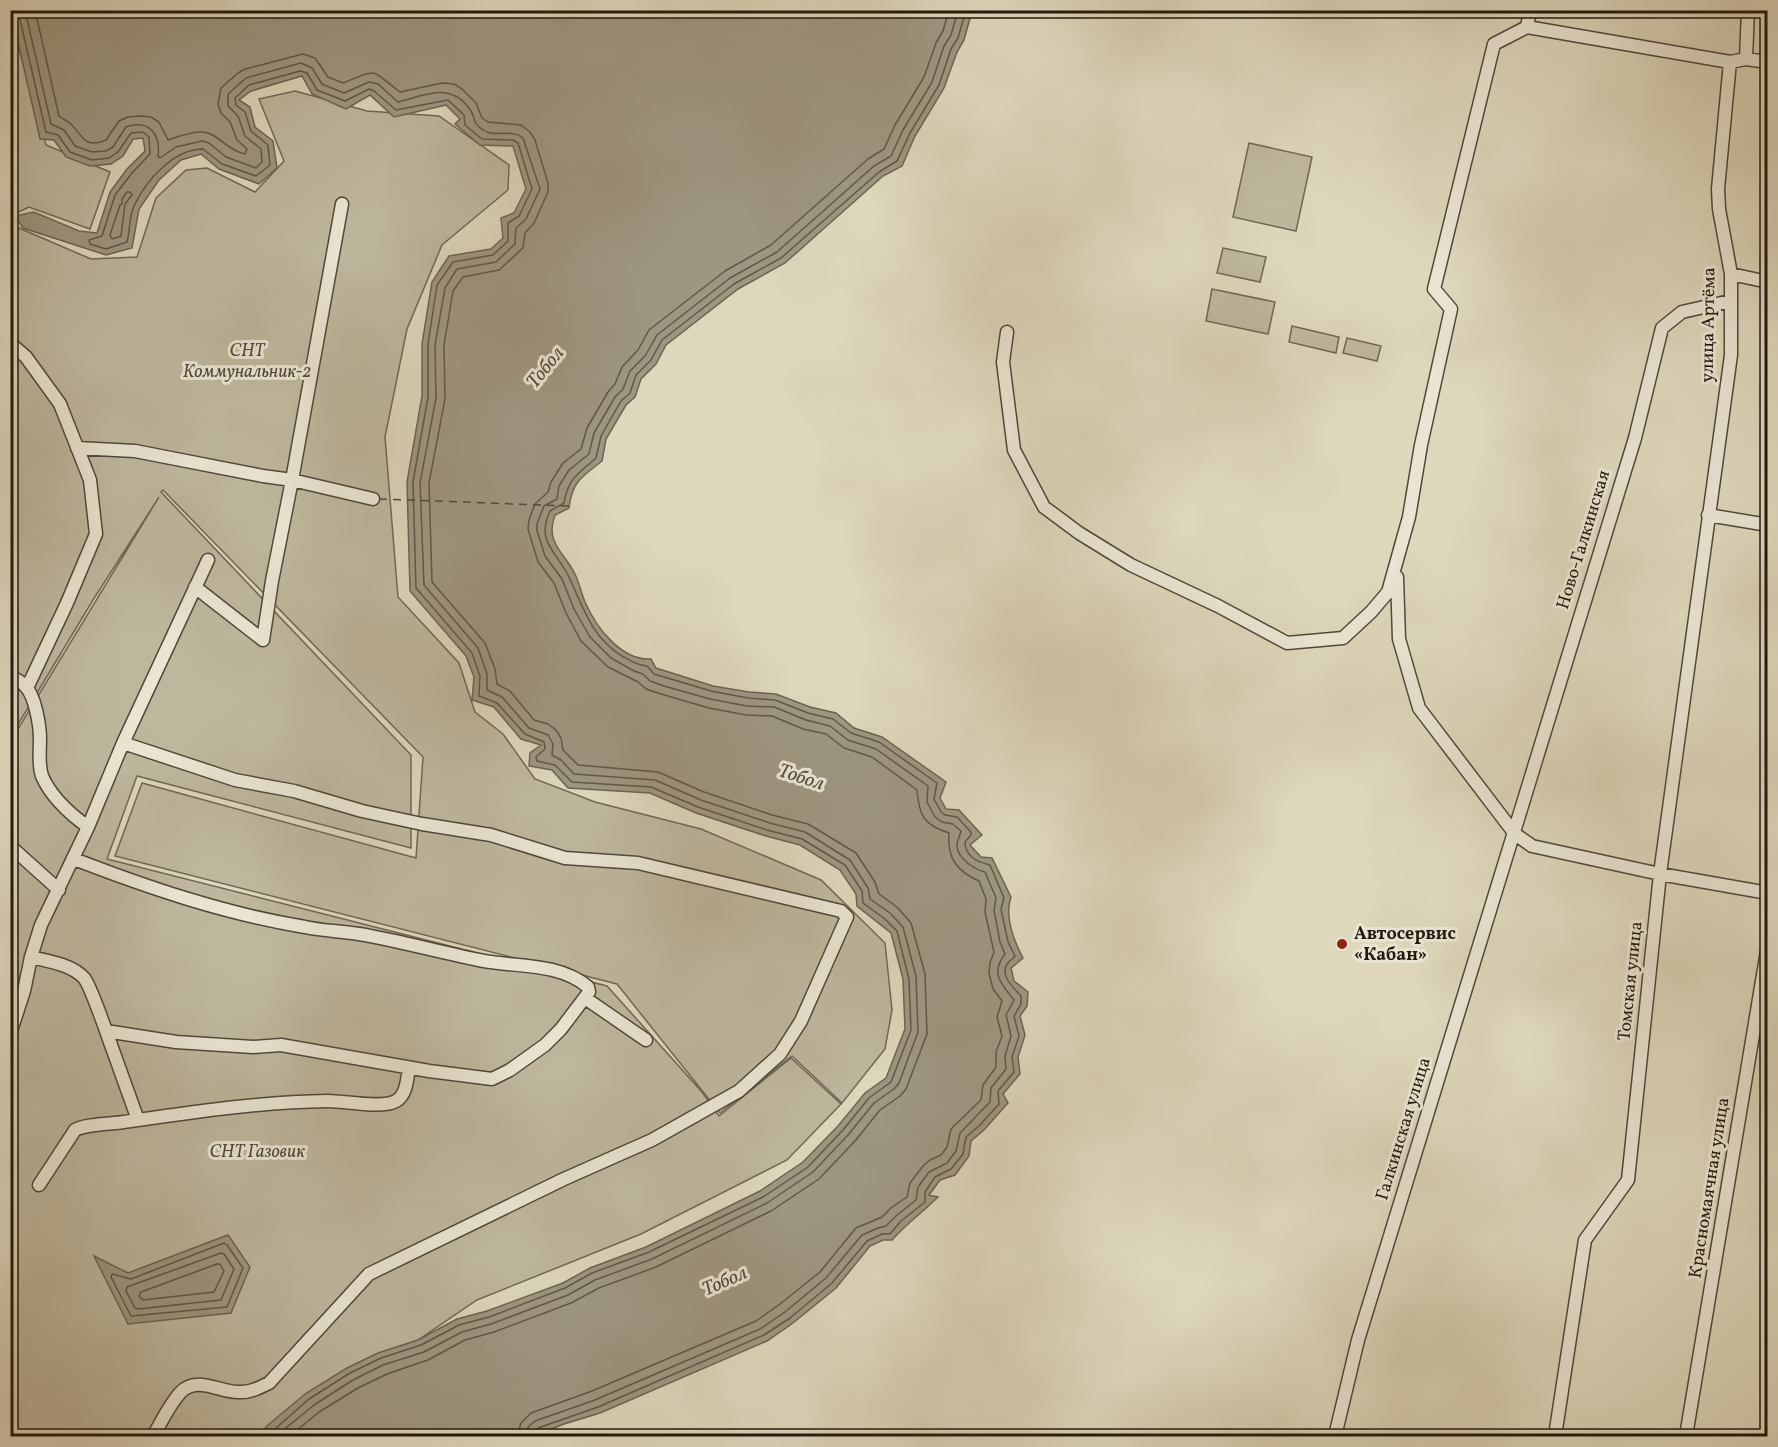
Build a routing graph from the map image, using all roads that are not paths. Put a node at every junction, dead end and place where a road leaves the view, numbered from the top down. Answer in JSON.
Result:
{"nodes":[{"id":1,"x":1530,"y":10,"type":"edge"},
{"id":2,"x":1748,"y":10,"type":"edge"},
{"id":3,"x":1527,"y":27,"type":"junction"},
{"id":4,"x":1746,"y":59,"type":"junction"},
{"id":5,"x":1730,"y":62,"type":"junction"},
{"id":6,"x":1767,"y":62,"type":"edge"},
{"id":7,"x":342,"y":204,"type":"dead end"},
{"id":8,"x":1731,"y":274,"type":"junction"},
{"id":9,"x":1767,"y":282,"type":"edge"},
{"id":10,"x":1730,"y":301,"type":"junction"},
{"id":11,"x":1007,"y":332,"type":"dead end"},
{"id":12,"x":12,"y":348,"type":"edge"},
{"id":13,"x":77,"y":448,"type":"junction"},
{"id":14,"x":292,"y":480,"type":"junction"},
{"id":15,"x":373,"y":499,"type":"dead end"},
{"id":16,"x":1708,"y":515,"type":"junction"},
{"id":17,"x":1767,"y":525,"type":"edge"},
{"id":18,"x":208,"y":560,"type":"dead end"},
{"id":19,"x":1396,"y":564,"type":"junction"},
{"id":20,"x":195,"y":587,"type":"junction"},
{"id":21,"x":10,"y":676,"type":"edge"},
{"id":22,"x":27,"y":688,"type":"junction"},
{"id":23,"x":123,"y":743,"type":"junction"},
{"id":24,"x":88,"y":827,"type":"junction"},
{"id":25,"x":1515,"y":834,"type":"junction"},
{"id":26,"x":10,"y":846,"type":"edge"},
{"id":27,"x":74,"y":860,"type":"junction"},
{"id":28,"x":1660,"y":874,"type":"junction"},
{"id":29,"x":59,"y":890,"type":"junction"},
{"id":30,"x":1767,"y":893,"type":"edge"},
{"id":31,"x":1767,"y":945,"type":"edge"},
{"id":32,"x":31,"y":957,"type":"junction"},
{"id":33,"x":585,"y":999,"type":"junction"},
{"id":34,"x":106,"y":1031,"type":"junction"},
{"id":35,"x":10,"y":1034,"type":"edge"},
{"id":36,"x":646,"y":1040,"type":"dead end"},
{"id":37,"x":409,"y":1068,"type":"junction"},
{"id":38,"x":138,"y":1120,"type":"junction"},
{"id":39,"x":39,"y":1185,"type":"dead end"},
{"id":40,"x":153,"y":1437,"type":"edge"},
{"id":41,"x":1335,"y":1437,"type":"edge"},
{"id":42,"x":1555,"y":1437,"type":"edge"},
{"id":43,"x":1686,"y":1437,"type":"edge"}],
"edges":[{"from":1,"to":3,"type":"street"},
{"from":2,"to":4,"type":"street"},
{"from":3,"to":5,"type":"street"},
{"from":3,"to":19,"type":"street"},
{"from":4,"to":5,"type":"street"},
{"from":4,"to":6,"type":"street"},
{"from":5,"to":8,"type":"street","name":"улица Артёма"},
{"from":7,"to":14,"type":"street"},
{"from":8,"to":9,"type":"street"},
{"from":8,"to":10,"type":"street","name":"улица Артёма"},
{"from":10,"to":16,"type":"street","name":"улица Артёма"},
{"from":10,"to":25,"type":"street","name":"Ново-Галкинская"},
{"from":11,"to":19,"type":"street"},
{"from":12,"to":13,"type":"street"},
{"from":13,"to":14,"type":"street"},
{"from":13,"to":22,"type":"street"},
{"from":14,"to":15,"type":"street"},
{"from":14,"to":20,"type":"street"},
{"from":16,"to":17,"type":"street"},
{"from":16,"to":28,"type":"street","name":"Томская улица"},
{"from":18,"to":20,"type":"street"},
{"from":19,"to":25,"type":"street"},
{"from":20,"to":23,"type":"street"},
{"from":21,"to":22,"type":"street"},
{"from":22,"to":24,"type":"street"},
{"from":23,"to":24,"type":"street"},
{"from":23,"to":40,"type":"street"},
{"from":24,"to":27,"type":"street"},
{"from":25,"to":28,"type":"street"},
{"from":25,"to":41,"type":"street","name":"Галкинская улица"},
{"from":26,"to":29,"type":"street"},
{"from":27,"to":29,"type":"street"},
{"from":27,"to":33,"type":"street"},
{"from":28,"to":30,"type":"street"},
{"from":28,"to":42,"type":"street","name":"Томская улица"},
{"from":29,"to":32,"type":"street"},
{"from":31,"to":43,"type":"street","name":"Красномаячная улица"},
{"from":32,"to":34,"type":"street"},
{"from":32,"to":35,"type":"street"},
{"from":33,"to":36,"type":"street"},
{"from":33,"to":37,"type":"street"},
{"from":34,"to":37,"type":"street"},
{"from":34,"to":38,"type":"street"},
{"from":37,"to":38,"type":"street"},
{"from":38,"to":39,"type":"street"}]}
